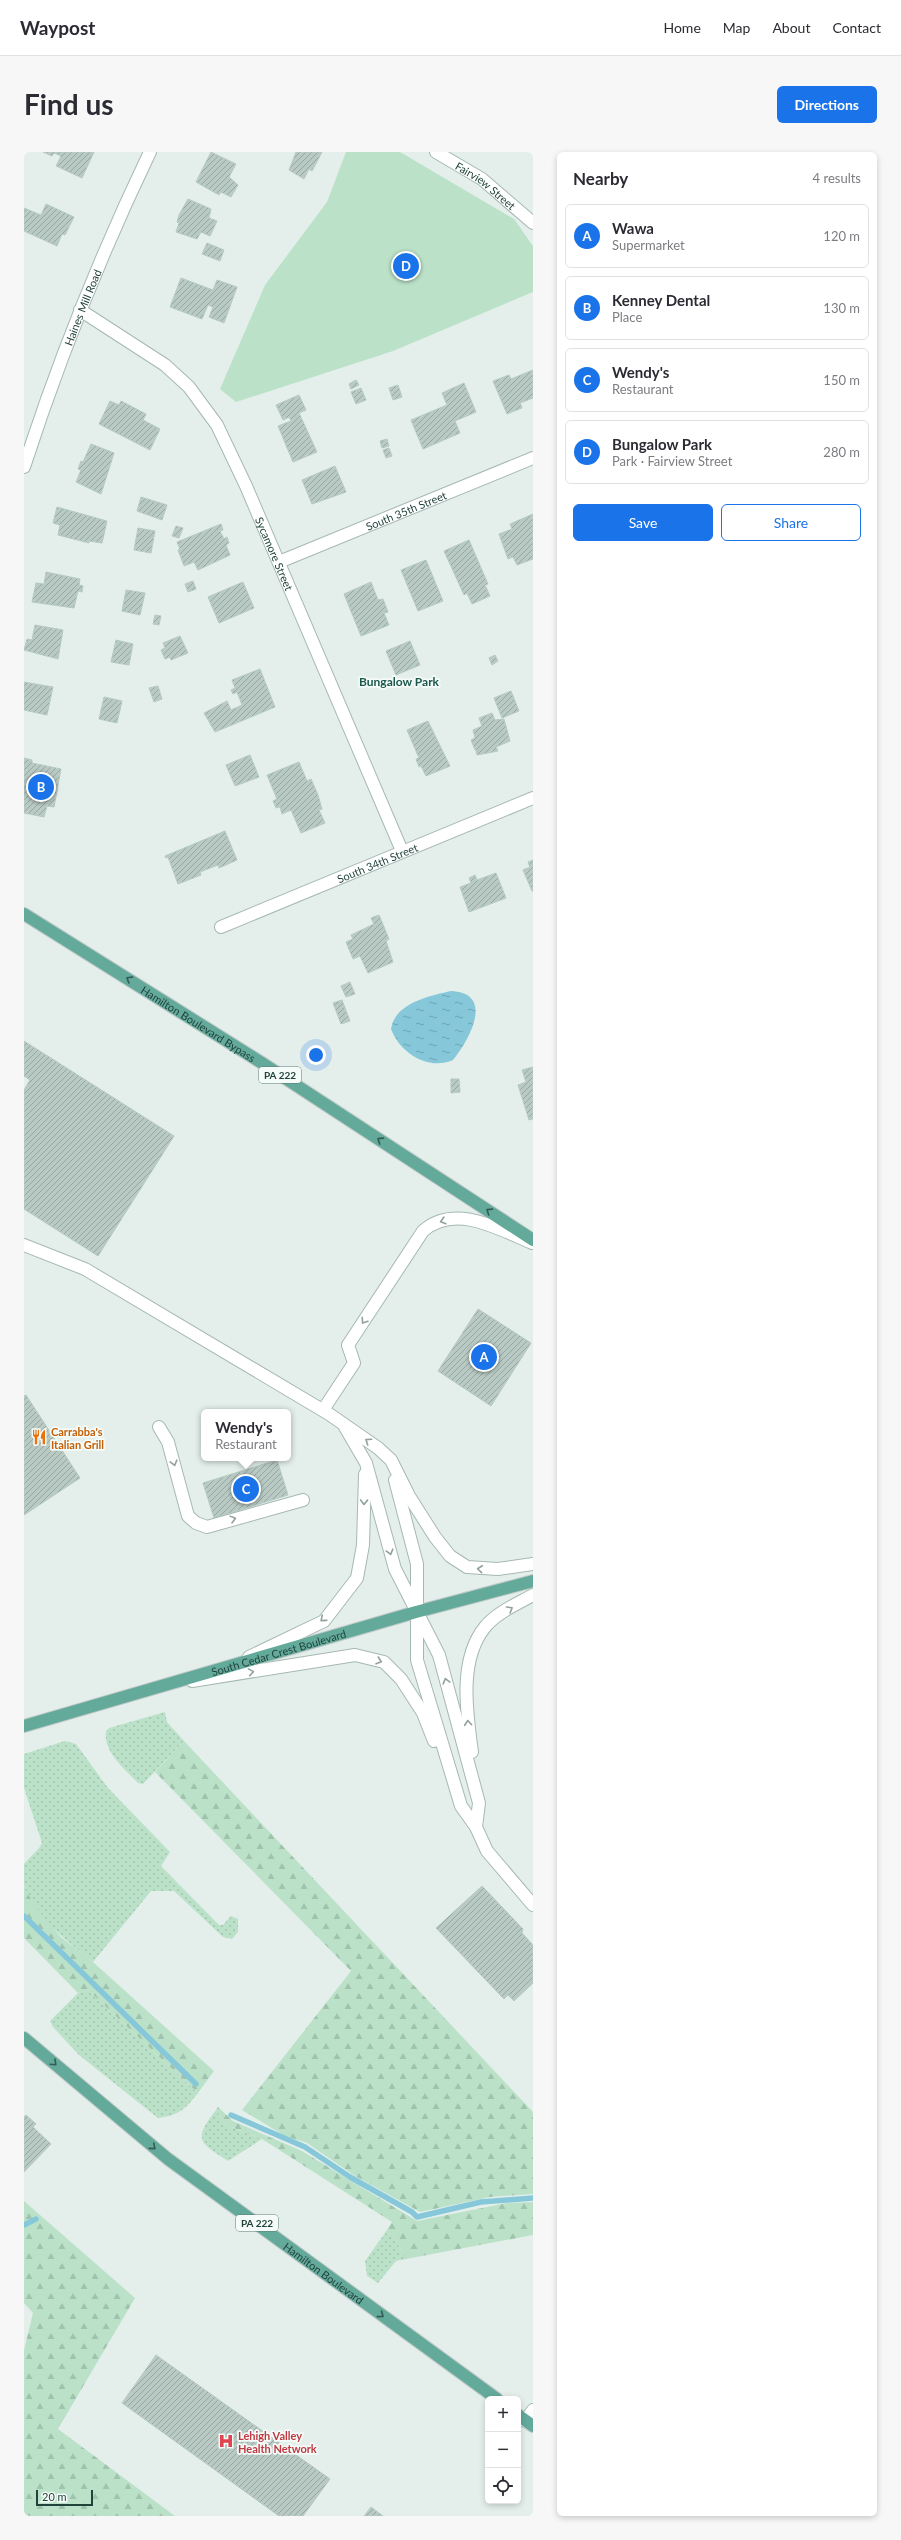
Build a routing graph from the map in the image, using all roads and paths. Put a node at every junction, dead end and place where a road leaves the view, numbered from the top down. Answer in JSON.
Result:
{"nodes":[{"id":1,"x":150,"y":152,"type":"edge"},
{"id":2,"x":436,"y":152,"type":"edge"},
{"id":3,"x":533,"y":223,"type":"edge"},
{"id":4,"x":80,"y":310,"type":"junction"},
{"id":5,"x":533,"y":458,"type":"edge"},
{"id":6,"x":24,"y":466,"type":"edge"},
{"id":7,"x":278,"y":562,"type":"junction"},
{"id":8,"x":533,"y":798,"type":"edge"},
{"id":9,"x":402,"y":851,"type":"junction"},
{"id":10,"x":24,"y":914,"type":"edge"},
{"id":11,"x":222,"y":927,"type":"dead end"},
{"id":12,"x":533,"y":1242,"type":"edge"},
{"id":13,"x":24,"y":1245,"type":"edge"},
{"id":14,"x":323,"y":1410,"type":"junction"},
{"id":15,"x":343,"y":1424,"type":"junction"},
{"id":16,"x":159,"y":1427,"type":"dead end"},
{"id":17,"x":391,"y":1460,"type":"junction"},
{"id":18,"x":366,"y":1463,"type":"junction"},
{"id":19,"x":303,"y":1500,"type":"dead end"},
{"id":20,"x":533,"y":1564,"type":"edge"},
{"id":21,"x":533,"y":1581,"type":"edge"},
{"id":22,"x":533,"y":1595,"type":"edge"},
{"id":23,"x":416,"y":1612,"type":"junction"},
{"id":24,"x":233,"y":1665,"type":"junction"},
{"id":25,"x":157,"y":1687,"type":"junction"},
{"id":26,"x":24,"y":1726,"type":"edge"},
{"id":27,"x":479,"y":1803,"type":"junction"},
{"id":28,"x":461,"y":1806,"type":"junction"},
{"id":29,"x":476,"y":1828,"type":"junction"},
{"id":30,"x":533,"y":1905,"type":"edge"},
{"id":31,"x":24,"y":2038,"type":"edge"},
{"id":32,"x":493,"y":2396,"type":"edge"},
{"id":33,"x":533,"y":2410,"type":"edge"},
{"id":34,"x":525,"y":2420,"type":"edge"}],
"edges":[{"from":1,"to":4,"type":"street","name":"Haines Mill Road"},
{"from":2,"to":3,"type":"street","name":"Fairview Street"},
{"from":4,"to":6,"type":"street","name":"Haines Mill Road"},
{"from":4,"to":7,"type":"street","name":"Sycamore Street"},
{"from":5,"to":7,"type":"street","name":"South 35th Street"},
{"from":7,"to":9,"type":"street","name":"Sycamore Street"},
{"from":8,"to":9,"type":"street","name":"South 34th Street"},
{"from":9,"to":11,"type":"street","name":"South 34th Street"},
{"from":12,"to":10,"type":"main road","name":"Hamilton Boulevard Bypass","number":"PA 222","one_way":true},
{"from":12,"to":14,"type":"street","one_way":true},
{"from":13,"to":14,"type":"street"},
{"from":14,"to":15,"type":"street"},
{"from":17,"to":15,"type":"street","one_way":true},
{"from":15,"to":18,"type":"street"},
{"from":16,"to":19,"type":"street","one_way":true},
{"from":20,"to":17,"type":"street","one_way":true},
{"from":17,"to":23,"type":"street"},
{"from":18,"to":23,"type":"street","one_way":true},
{"from":18,"to":24,"type":"street","one_way":true},
{"from":21,"to":23,"type":"main road","name":"South Cedar Crest Boulevard"},
{"from":27,"to":22,"type":"street","one_way":true},
{"from":23,"to":24,"type":"main road","name":"South Cedar Crest Boulevard"},
{"from":27,"to":23,"type":"street","one_way":true},
{"from":23,"to":28,"type":"street"},
{"from":24,"to":25,"type":"main road","name":"South Cedar Crest Boulevard"},
{"from":25,"to":26,"type":"main road","name":"South Cedar Crest Boulevard"},
{"from":25,"to":28,"type":"street","one_way":true},
{"from":27,"to":29,"type":"street"},
{"from":28,"to":29,"type":"street"},
{"from":29,"to":30,"type":"street"},
{"from":31,"to":32,"type":"main road","name":"Hamilton Boulevard","number":"PA 222","one_way":true},
{"from":33,"to":34,"type":"street"}]}
